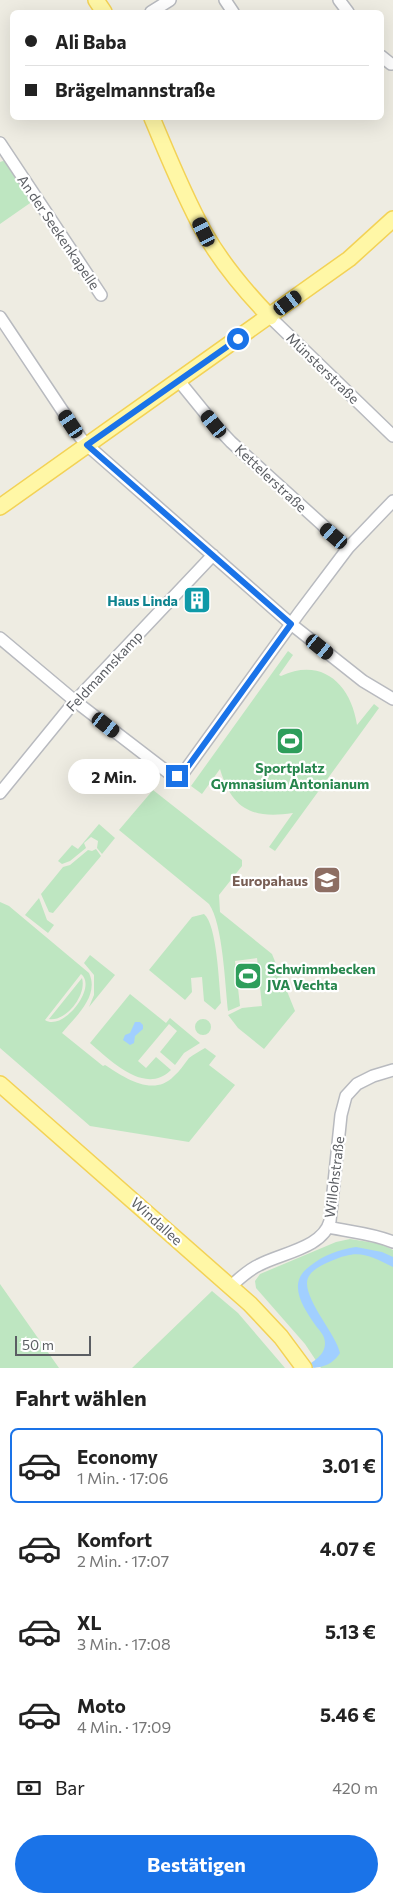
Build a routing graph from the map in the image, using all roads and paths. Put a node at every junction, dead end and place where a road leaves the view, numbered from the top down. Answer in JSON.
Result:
{"nodes":[{"id":1,"x":170,"y":0,"type":"edge"},
{"id":2,"x":153,"y":7,"type":"edge"},
{"id":3,"x":384,"y":58,"type":"edge"},
{"id":4,"x":391,"y":64,"type":"dead end"},
{"id":5,"x":153,"y":120,"type":"edge"},
{"id":6,"x":0,"y":143,"type":"edge"},
{"id":7,"x":393,"y":219,"type":"edge"},
{"id":8,"x":101,"y":295,"type":"dead end"},
{"id":9,"x":0,"y":317,"type":"edge"},
{"id":10,"x":270,"y":317,"type":"junction"},
{"id":11,"x":179,"y":381,"type":"junction"},
{"id":12,"x":393,"y":436,"type":"edge"},
{"id":13,"x":87,"y":445,"type":"junction"},
{"id":14,"x":393,"y":501,"type":"edge"},
{"id":15,"x":0,"y":507,"type":"edge"},
{"id":16,"x":348,"y":548,"type":"junction"},
{"id":17,"x":213,"y":555,"type":"junction"},
{"id":18,"x":291,"y":624,"type":"junction"},
{"id":19,"x":0,"y":638,"type":"edge"},
{"id":20,"x":393,"y":699,"type":"edge"},
{"id":21,"x":75,"y":701,"type":"junction"},
{"id":22,"x":0,"y":793,"type":"edge"},
{"id":23,"x":393,"y":1070,"type":"edge"},
{"id":24,"x":0,"y":1084,"type":"edge"},
{"id":25,"x":328,"y":1227,"type":"junction"},
{"id":26,"x":393,"y":1242,"type":"edge"},
{"id":27,"x":231,"y":1286,"type":"junction"},
{"id":28,"x":302,"y":1366,"type":"edge"}],
"edges":[{"from":1,"to":2,"type":"street"},
{"from":3,"to":4,"type":"street"},
{"from":5,"to":10,"type":"main road","name":"Münsterstraße"},
{"from":6,"to":8,"type":"street","name":"An der Seekenkapelle"},
{"from":7,"to":10,"type":"main road"},
{"from":9,"to":13,"type":"street"},
{"from":10,"to":11,"type":"main road"},
{"from":10,"to":12,"type":"street","name":"Münsterstraße"},
{"from":11,"to":13,"type":"main road"},
{"from":11,"to":16,"type":"street","name":"Kettelerstraße"},
{"from":13,"to":15,"type":"main road"},
{"from":13,"to":17,"type":"street"},
{"from":14,"to":16,"type":"street"},
{"from":16,"to":18,"type":"street"},
{"from":17,"to":18,"type":"street"},
{"from":17,"to":21,"type":"street","name":"Feldmannskamp"},
{"from":18,"to":20,"type":"street"},
{"from":18,"to":21,"type":"street"},
{"from":19,"to":21,"type":"street"},
{"from":21,"to":22,"type":"street","name":"Feldmannskamp"},
{"from":23,"to":25,"type":"street","name":"Willohstraße"},
{"from":24,"to":27,"type":"main road","name":"Windallee"},
{"from":25,"to":26,"type":"street"},
{"from":25,"to":27,"type":"street","name":"Willohstraße"},
{"from":27,"to":28,"type":"main road","name":"Windallee"}]}
